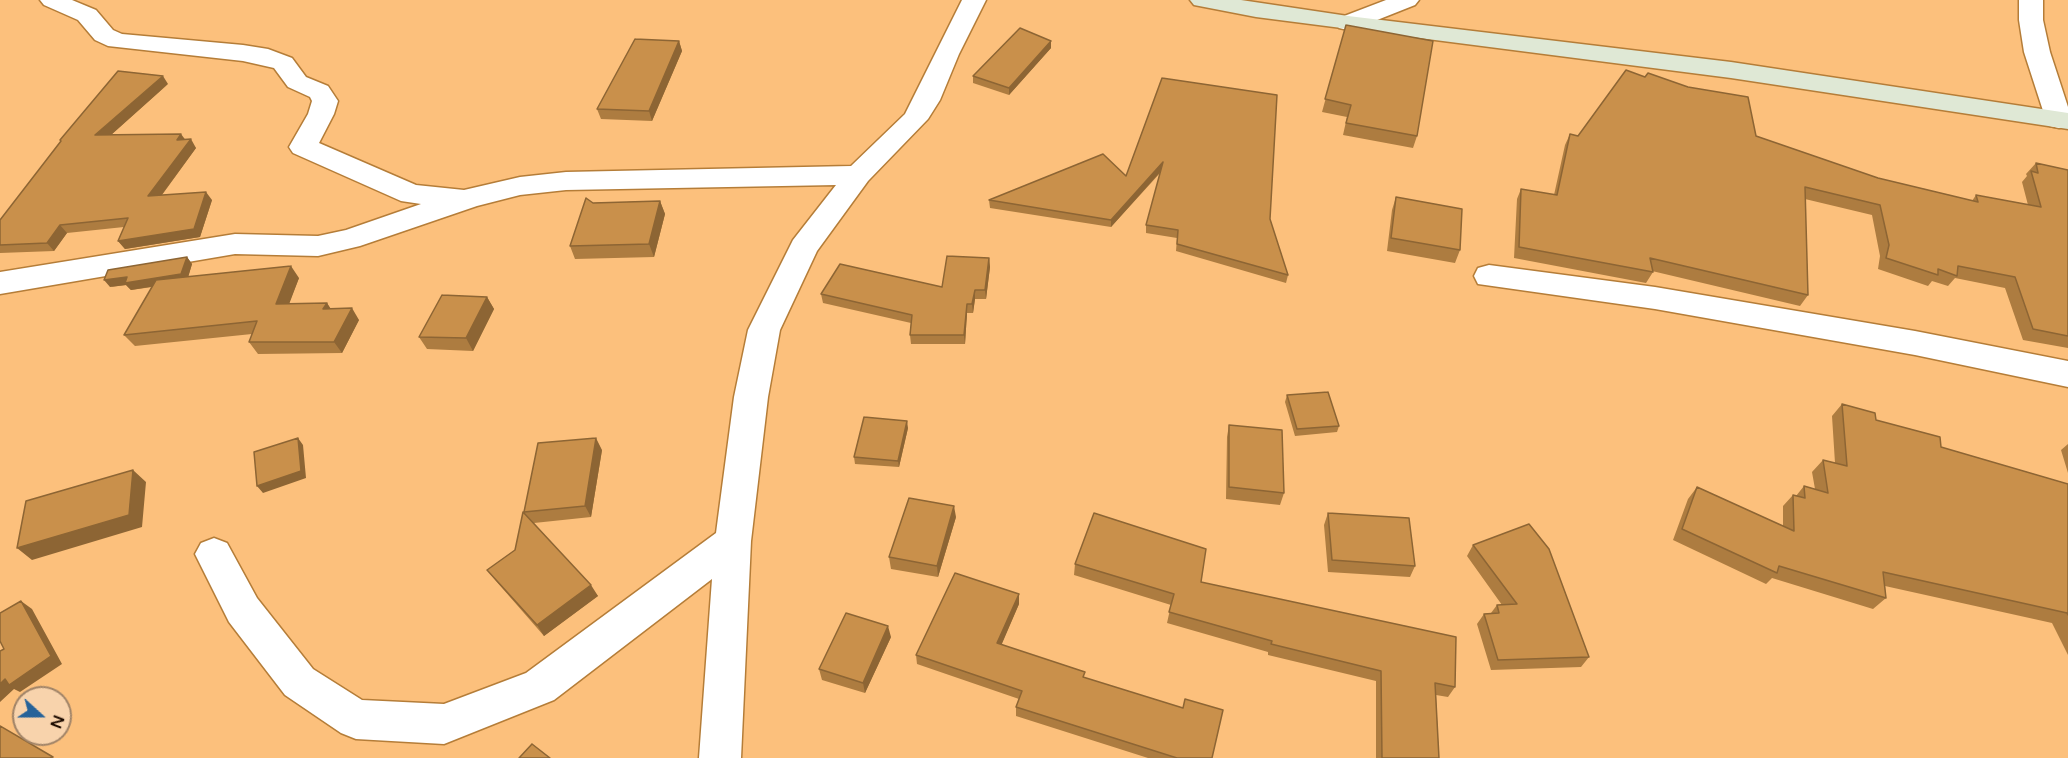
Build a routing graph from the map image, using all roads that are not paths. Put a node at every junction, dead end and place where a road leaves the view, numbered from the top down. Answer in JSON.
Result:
{"nodes":[{"id":1,"x":52,"y":0,"type":"edge"},
{"id":2,"x":974,"y":0,"type":"edge"},
{"id":3,"x":1202,"y":0,"type":"edge"},
{"id":4,"x":1407,"y":0,"type":"edge"},
{"id":5,"x":2031,"y":0,"type":"edge"},
{"id":6,"x":1348,"y":23,"type":"junction"},
{"id":7,"x":2064,"y":121,"type":"edge"},
{"id":8,"x":858,"y":175,"type":"junction"},
{"id":9,"x":470,"y":198,"type":"junction"},
{"id":10,"x":1489,"y":276,"type":"dead end"},
{"id":11,"x":0,"y":283,"type":"edge"},
{"id":12,"x":2068,"y":374,"type":"edge"},
{"id":13,"x":733,"y":541,"type":"junction"},
{"id":14,"x":214,"y":554,"type":"dead end"},
{"id":15,"x":720,"y":758,"type":"edge"}],
"edges":[{"from":1,"to":9,"type":"street"},
{"from":2,"to":8,"type":"street"},
{"from":3,"to":6,"type":"street"},
{"from":4,"to":6,"type":"street"},
{"from":5,"to":7,"type":"street"},
{"from":6,"to":7,"type":"street"},
{"from":8,"to":9,"type":"street"},
{"from":8,"to":13,"type":"street"},
{"from":9,"to":11,"type":"street"},
{"from":10,"to":12,"type":"street"},
{"from":13,"to":14,"type":"street"},
{"from":13,"to":15,"type":"street"}]}
